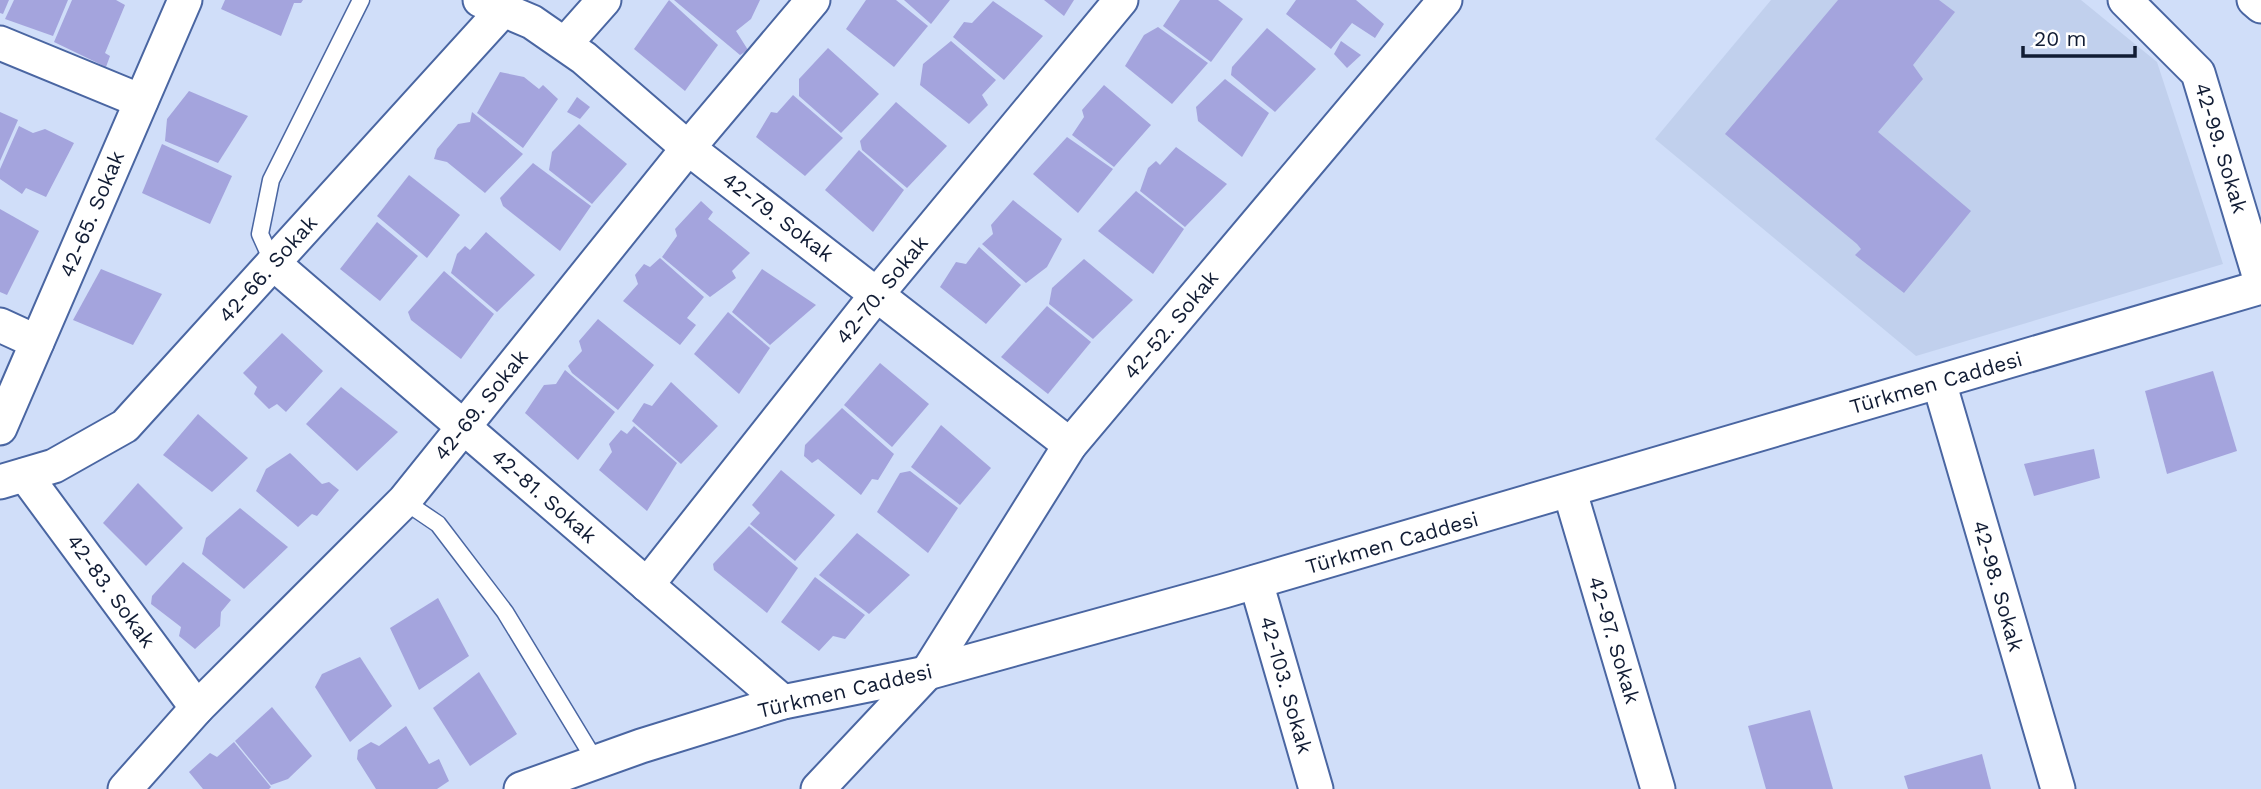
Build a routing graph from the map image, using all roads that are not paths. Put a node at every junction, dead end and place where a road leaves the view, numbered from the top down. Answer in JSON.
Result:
{"nodes":[{"id":1,"x":185,"y":0,"type":"edge"},
{"id":2,"x":361,"y":0,"type":"edge"},
{"id":3,"x":813,"y":0,"type":"edge"},
{"id":4,"x":1121,"y":0,"type":"edge"},
{"id":5,"x":1445,"y":0,"type":"edge"},
{"id":6,"x":2125,"y":0,"type":"edge"},
{"id":7,"x":2254,"y":0,"type":"edge"},
{"id":8,"x":602,"y":1,"type":"edge"},
{"id":9,"x":492,"y":5,"type":"edge"},
{"id":10,"x":2261,"y":6,"type":"edge"},
{"id":11,"x":0,"y":43,"type":"edge"},
{"id":12,"x":565,"y":44,"type":"junction"},
{"id":13,"x":141,"y":101,"type":"junction"},
{"id":14,"x":688,"y":148,"type":"junction"},
{"id":15,"x":273,"y":263,"type":"junction"},
{"id":16,"x":2261,"y":285,"type":"edge"},
{"id":17,"x":878,"y":293,"type":"junction"},
{"id":18,"x":0,"y":325,"type":"edge"},
{"id":19,"x":37,"y":342,"type":"junction"},
{"id":20,"x":1939,"y":382,"type":"junction"},
{"id":21,"x":463,"y":426,"type":"junction"},
{"id":22,"x":0,"y":428,"type":"edge"},
{"id":23,"x":1070,"y":445,"type":"junction"},
{"id":24,"x":12,"y":478,"type":"edge"},
{"id":25,"x":1570,"y":492,"type":"junction"},
{"id":26,"x":404,"y":501,"type":"junction"},
{"id":27,"x":1256,"y":582,"type":"junction"},
{"id":28,"x":647,"y":585,"type":"junction"},
{"id":29,"x":927,"y":673,"type":"junction"},
{"id":30,"x":783,"y":702,"type":"junction"},
{"id":31,"x":197,"y":708,"type":"junction"},
{"id":32,"x":596,"y":762,"type":"junction"},
{"id":33,"x":125,"y":789,"type":"edge"},
{"id":34,"x":521,"y":789,"type":"edge"},
{"id":35,"x":818,"y":789,"type":"edge"},
{"id":36,"x":1316,"y":789,"type":"edge"},
{"id":37,"x":1658,"y":789,"type":"edge"},
{"id":38,"x":2058,"y":789,"type":"edge"}],
"edges":[{"from":1,"to":13,"type":"street","name":"42-65. Sokak"},
{"from":2,"to":15,"type":"lane"},
{"from":3,"to":14,"type":"street","name":"42-69. Sokak"},
{"from":4,"to":17,"type":"street","name":"42-70. Sokak"},
{"from":5,"to":23,"type":"street","name":"42-52. Sokak"},
{"from":6,"to":16,"type":"street","name":"42-99. Sokak"},
{"from":7,"to":10,"type":"street"},
{"from":8,"to":12,"type":"street"},
{"from":9,"to":12,"type":"street","name":"42-79. Sokak"},
{"from":9,"to":15,"type":"street","name":"42-66. Sokak"},
{"from":11,"to":13,"type":"street"},
{"from":12,"to":14,"type":"street","name":"42-79. Sokak"},
{"from":13,"to":19,"type":"street","name":"42-65. Sokak"},
{"from":14,"to":17,"type":"street","name":"42-79. Sokak"},
{"from":14,"to":21,"type":"street","name":"42-69. Sokak"},
{"from":15,"to":21,"type":"street","name":"42-81. Sokak"},
{"from":15,"to":24,"type":"street","name":"42-66. Sokak"},
{"from":16,"to":20,"type":"street","name":"Türkmen Caddesi"},
{"from":17,"to":23,"type":"street","name":"42-79. Sokak"},
{"from":17,"to":28,"type":"street","name":"42-70. Sokak"},
{"from":18,"to":19,"type":"street"},
{"from":19,"to":22,"type":"street","name":"42-65. Sokak"},
{"from":20,"to":25,"type":"street","name":"Türkmen Caddesi"},
{"from":20,"to":38,"type":"street","name":"42-98. Sokak"},
{"from":21,"to":26,"type":"street","name":"42-69. Sokak"},
{"from":21,"to":28,"type":"street","name":"42-81. Sokak"},
{"from":23,"to":29,"type":"street","name":"42-52. Sokak"},
{"from":24,"to":31,"type":"street","name":"42-83. Sokak"},
{"from":25,"to":27,"type":"street","name":"Türkmen Caddesi"},
{"from":25,"to":37,"type":"street","name":"42-97. Sokak"},
{"from":26,"to":31,"type":"street","name":"42-69. Sokak"},
{"from":26,"to":32,"type":"lane"},
{"from":27,"to":29,"type":"street","name":"Türkmen Caddesi"},
{"from":27,"to":36,"type":"street","name":"42-103. Sokak"},
{"from":28,"to":30,"type":"street","name":"42-81. Sokak"},
{"from":29,"to":30,"type":"street","name":"Türkmen Caddesi"},
{"from":29,"to":35,"type":"street","name":"42-52. Sokak"},
{"from":30,"to":32,"type":"street","name":"Türkmen Caddesi"},
{"from":31,"to":33,"type":"street","name":"42-69. Sokak"},
{"from":32,"to":34,"type":"street","name":"Türkmen Caddesi"}]}
